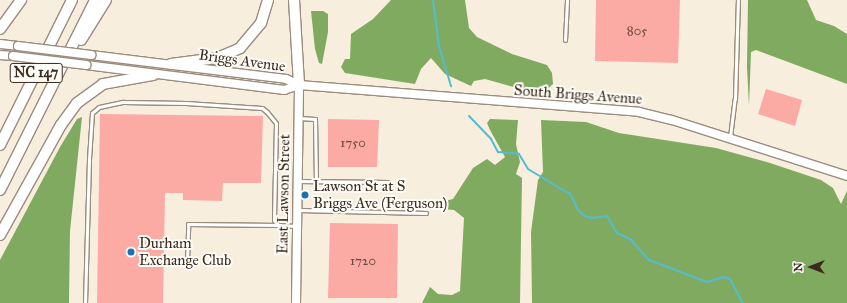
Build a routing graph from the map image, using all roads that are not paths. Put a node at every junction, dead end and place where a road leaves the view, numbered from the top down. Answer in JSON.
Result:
{"nodes":[{"id":1,"x":20,"y":0,"type":"edge"},
{"id":2,"x":72,"y":0,"type":"edge"},
{"id":3,"x":95,"y":0,"type":"edge"},
{"id":4,"x":106,"y":0,"type":"edge"},
{"id":5,"x":268,"y":0,"type":"edge"},
{"id":6,"x":294,"y":0,"type":"edge"},
{"id":7,"x":567,"y":0,"type":"edge"},
{"id":8,"x":738,"y":0,"type":"edge"},
{"id":9,"x":0,"y":16,"type":"edge"},
{"id":10,"x":0,"y":29,"type":"edge"},
{"id":11,"x":565,"y":40,"type":"dead end"},
{"id":12,"x":0,"y":44,"type":"edge"},
{"id":13,"x":0,"y":55,"type":"edge"},
{"id":14,"x":171,"y":64,"type":"junction"},
{"id":15,"x":153,"y":75,"type":"junction"},
{"id":16,"x":299,"y":85,"type":"junction"},
{"id":17,"x":49,"y":91,"type":"junction"},
{"id":18,"x":298,"y":118,"type":"junction"},
{"id":19,"x":730,"y":137,"type":"junction"},
{"id":20,"x":0,"y":145,"type":"edge"},
{"id":21,"x":847,"y":176,"type":"edge"},
{"id":22,"x":298,"y":181,"type":"junction"},
{"id":23,"x":316,"y":181,"type":"junction"},
{"id":24,"x":389,"y":182,"type":"dead end"},
{"id":25,"x":0,"y":190,"type":"edge"},
{"id":26,"x":298,"y":210,"type":"junction"},
{"id":27,"x":426,"y":213,"type":"dead end"},
{"id":28,"x":278,"y":225,"type":"junction"},
{"id":29,"x":298,"y":226,"type":"junction"},
{"id":30,"x":0,"y":234,"type":"edge"},
{"id":31,"x":171,"y":260,"type":"dead end"},
{"id":32,"x":85,"y":303,"type":"edge"},
{"id":33,"x":296,"y":303,"type":"edge"}],
"edges":[{"from":1,"to":9,"type":"highway"},
{"from":1,"to":10,"type":"highway"},
{"from":2,"to":20,"type":"highway","number":"NC 147"},
{"from":3,"to":17,"type":"highway","number":"NC 147"},
{"from":4,"to":17,"type":"highway"},
{"from":5,"to":14,"type":"highway"},
{"from":6,"to":16,"type":"highway"},
{"from":7,"to":11,"type":"lane"},
{"from":8,"to":19,"type":"lane"},
{"from":12,"to":14,"type":"street","name":"Briggs Avenue","bridge":true},
{"from":13,"to":15,"type":"street","name":"Briggs Avenue","bridge":true},
{"from":14,"to":16,"type":"street","name":"Briggs Avenue"},
{"from":15,"to":16,"type":"street","name":"Briggs Avenue"},
{"from":15,"to":30,"type":"highway"},
{"from":16,"to":18,"type":"street","name":"East Lawson Street"},
{"from":16,"to":19,"type":"street","name":"South Briggs Avenue"},
{"from":17,"to":25,"type":"highway","number":"NC 147"},
{"from":18,"to":22,"type":"street","name":"East Lawson Street"},
{"from":18,"to":23,"type":"lane"},
{"from":19,"to":21,"type":"street","name":"South Briggs Avenue"},
{"from":22,"to":23,"type":"lane"},
{"from":22,"to":26,"type":"street","name":"East Lawson Street"},
{"from":23,"to":24,"type":"lane"},
{"from":26,"to":27,"type":"lane"},
{"from":26,"to":29,"type":"street","name":"East Lawson Street"},
{"from":28,"to":29,"type":"lane"},
{"from":28,"to":31,"type":"lane"},
{"from":28,"to":32,"type":"lane"},
{"from":29,"to":33,"type":"street","name":"East Lawson Street"}]}
